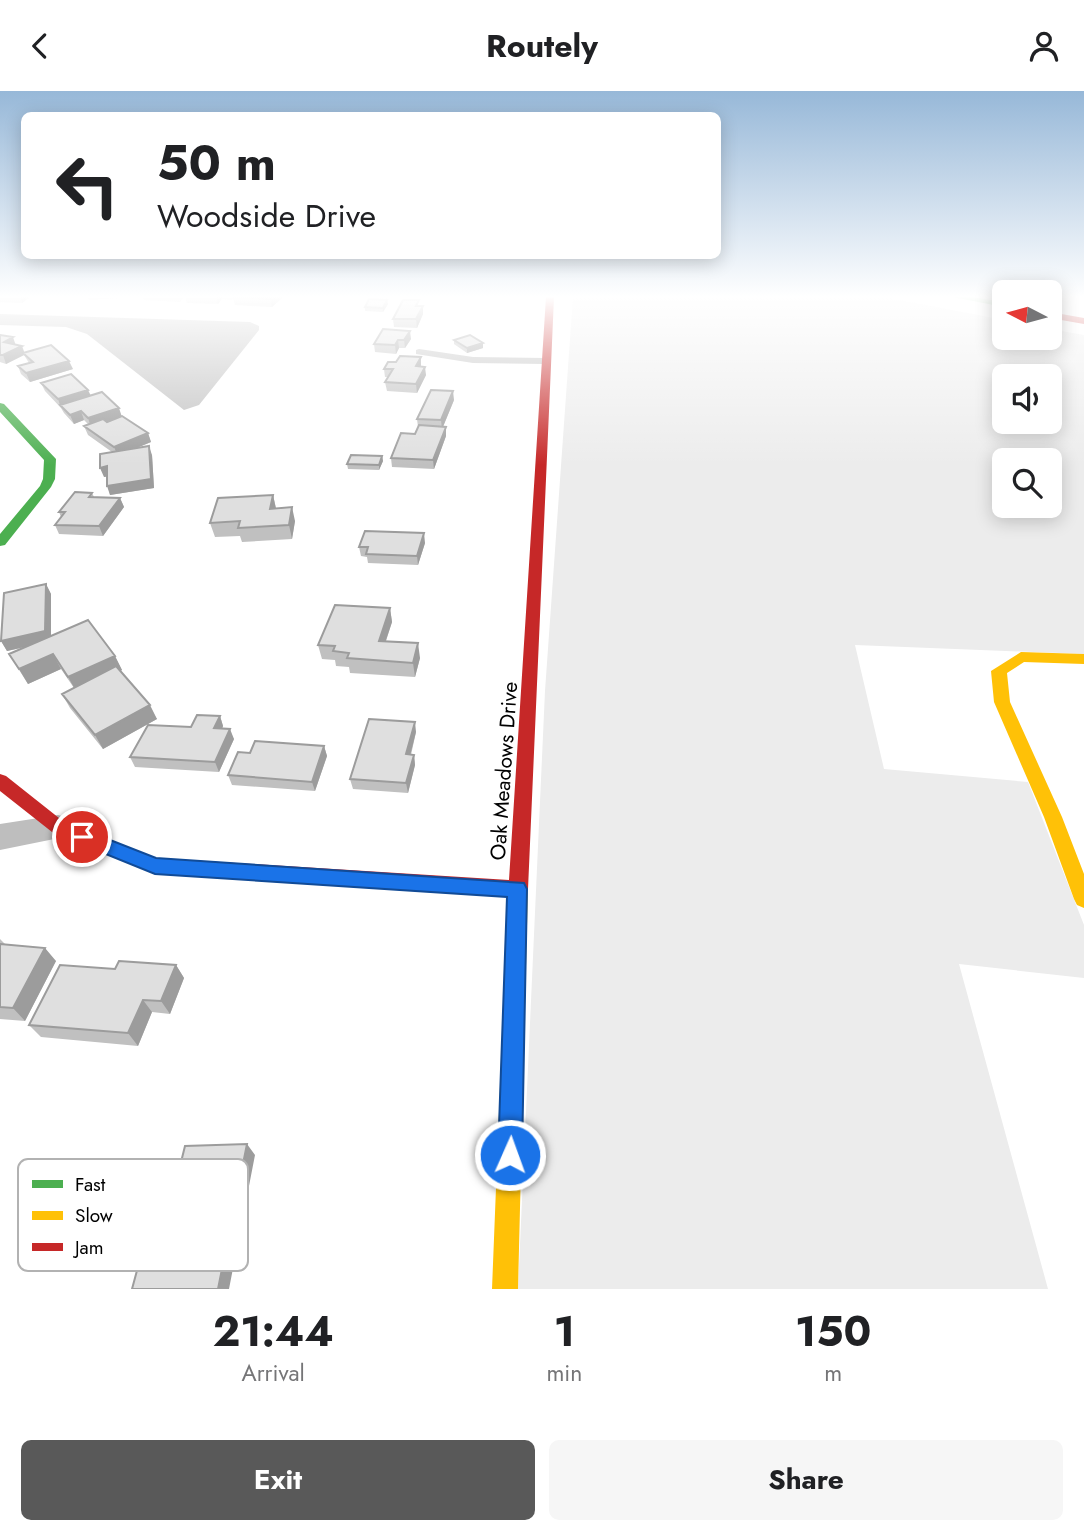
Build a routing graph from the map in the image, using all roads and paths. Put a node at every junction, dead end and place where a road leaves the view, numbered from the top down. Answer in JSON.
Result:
{"nodes":[{"id":1,"x":425,"y":353,"type":"edge"},
{"id":2,"x":546,"y":353,"type":"edge"},
{"id":3,"x":545,"y":361,"type":"junction"},
{"id":4,"x":0,"y":406,"type":"edge"},
{"id":5,"x":0,"y":542,"type":"edge"},
{"id":6,"x":1084,"y":659,"type":"edge"},
{"id":7,"x":0,"y":781,"type":"edge"},
{"id":8,"x":58,"y":827,"type":"junction"},
{"id":9,"x":0,"y":837,"type":"edge"},
{"id":10,"x":517,"y":889,"type":"junction"},
{"id":11,"x":1084,"y":899,"type":"edge"},
{"id":12,"x":505,"y":1289,"type":"edge"}],
"edges":[{"from":1,"to":3,"type":"lane"},
{"from":2,"to":3,"type":"main road","name":"Oak Meadows Drive"},
{"from":3,"to":10,"type":"main road","name":"Oak Meadows Drive"},
{"from":4,"to":5,"type":"main road"},
{"from":6,"to":11,"type":"main road"},
{"from":7,"to":8,"type":"main road"},
{"from":8,"to":9,"type":"street"},
{"from":8,"to":10,"type":"main road"},
{"from":10,"to":12,"type":"main road","name":"Oak Meadows Drive"}]}
